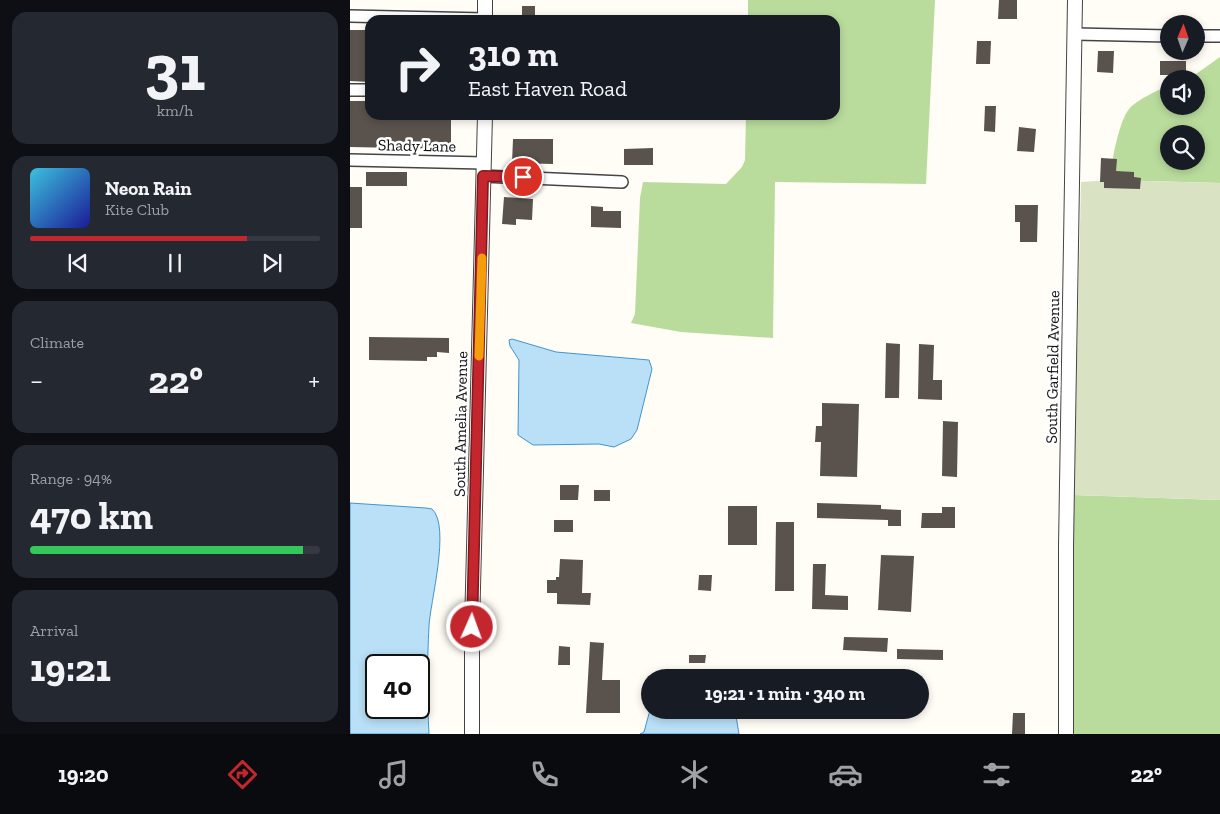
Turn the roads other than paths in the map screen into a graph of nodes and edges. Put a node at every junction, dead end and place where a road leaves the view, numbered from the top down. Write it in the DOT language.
graph roads {
  1 [pos="485,0"];
  2 [pos="1075,0"];
  3 [pos="485,15"];
  4 [pos="350,16"];
  5 [pos="365,16"];
  6 [pos="1075,34"];
  7 [pos="1160,36"];
  8 [pos="1205,36"];
  9 [pos="1220,36"];
  10 [pos="350,90"];
  11 [pos="365,90"];
  12 [pos="485,120"];
  13 [pos="350,160"];
  14 [pos="484,169"];
  15 [pos="622,182"];
  16 [pos="472,734"];
  17 [pos="1066,734"];
  1 -- 3 [label="street"];
  2 -- 6 [label="street, South Garfield Avenue"];
  4 -- 5 [label="street"];
  6 -- 7 [label="street"];
  6 -- 17 [label="street, South Garfield Avenue"];
  8 -- 9 [label="street"];
  10 -- 11 [label="street"];
  12 -- 14 [label="street, South Amelia Avenue"];
  13 -- 14 [label="street, Shady Lane"];
  14 -- 15 [label="street, Shady Lane"];
  14 -- 16 [label="street, South Amelia Avenue"];
}
